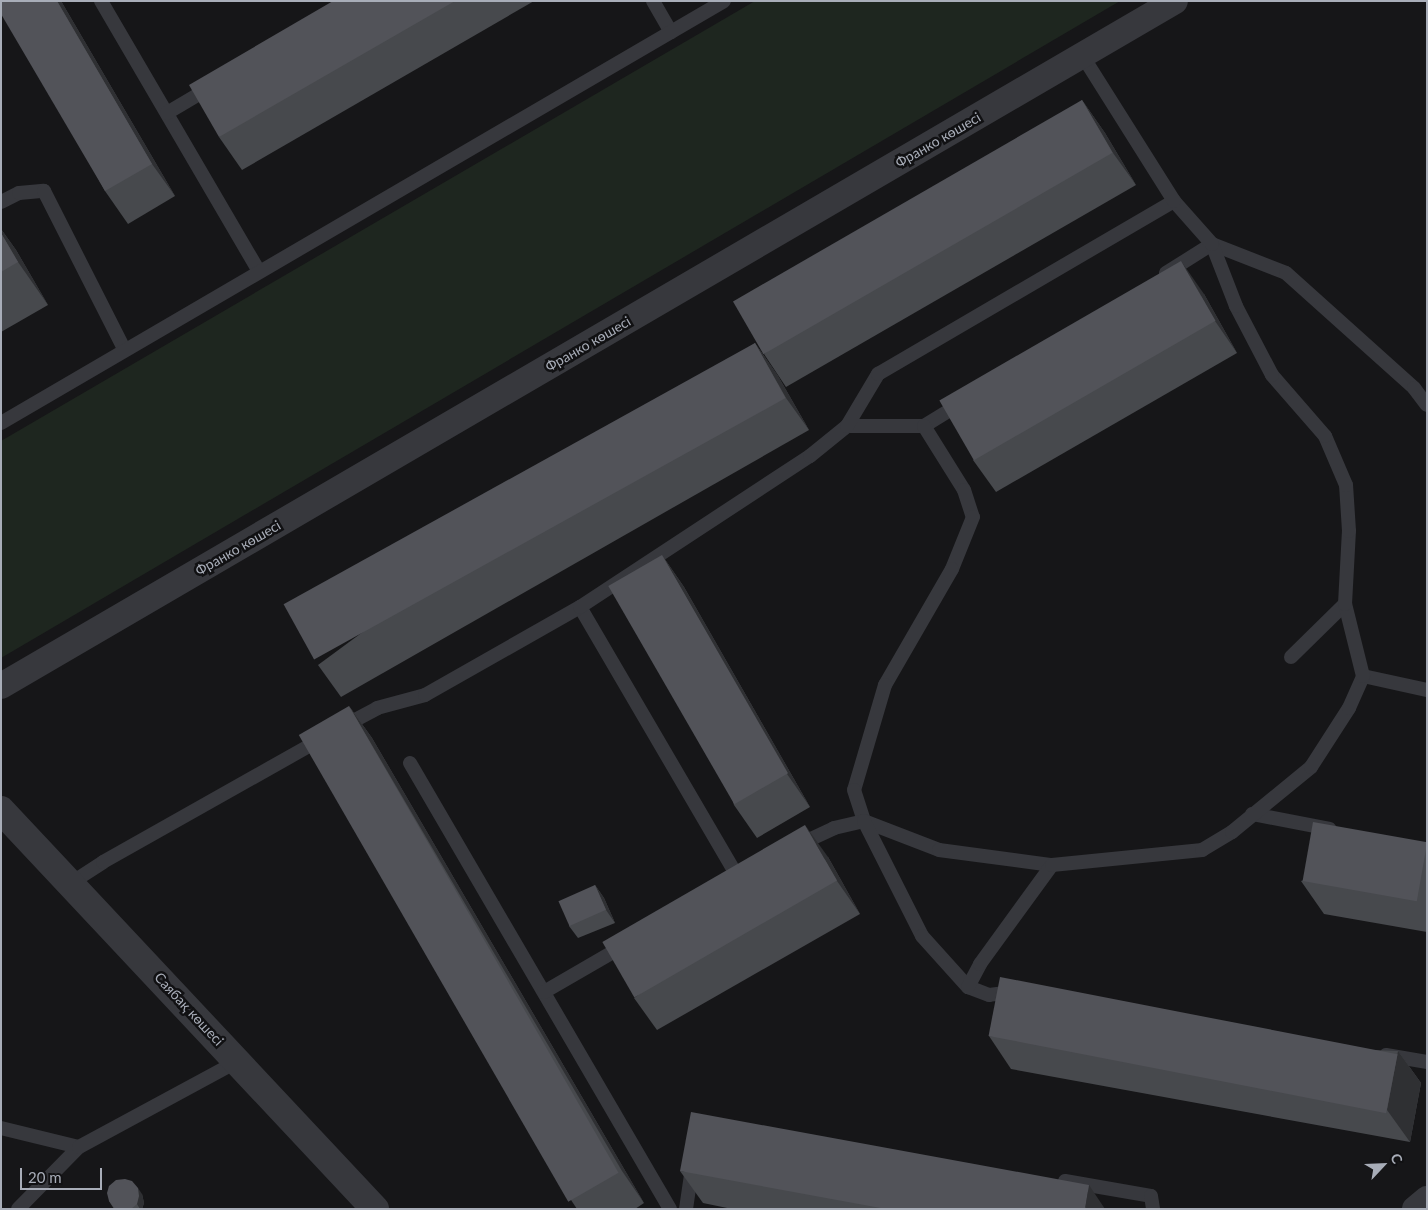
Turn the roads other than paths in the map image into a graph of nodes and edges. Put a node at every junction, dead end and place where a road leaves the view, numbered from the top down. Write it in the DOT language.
graph roads {
  1 [pos="101,1"];
  2 [pos="653,1"];
  3 [pos="724,1"];
  4 [pos="1175,1"];
  5 [pos="671,32"];
  6 [pos="1082,55"];
  7 [pos="226,78"];
  8 [pos="167,113"];
  9 [pos="1174,201"];
  10 [pos="1,202"];
  11 [pos="1212,244"];
  12 [pos="259,271"];
  13 [pos="1155,280"];
  14 [pos="124,349"];
  15 [pos="974,395"];
  16 [pos="1427,405"];
  17 [pos="1,423"];
  18 [pos="847,426"];
  19 [pos="924,426"];
  20 [pos="1345,604"];
  21 [pos="580,607"];
  22 [pos="1291,657"];
  23 [pos="1363,676"];
  24 [pos="1,686"];
  25 [pos="1427,690"];
  26 [pos="410,763"];
  27 [pos="1,810"];
  28 [pos="1252,814"];
  29 [pos="864,821"];
  30 [pos="1340,831"];
  31 [pos="786,852"];
  32 [pos="1052,865"];
  33 [pos="755,870"];
  34 [pos="71,883"];
  35 [pos="637,938"];
  36 [pos="968,987"];
  37 [pos="1024,990"];
  38 [pos="544,992"];
  39 [pos="1369,1051"];
  40 [pos="238,1061"];
  41 [pos="1427,1062"];
  42 [pos="1,1128"];
  43 [pos="79,1147"];
  44 [pos="695,1153"];
  45 [pos="1053,1179"];
  46 [pos="1427,1199"];
  47 [pos="18,1209"];
  48 [pos="375,1209"];
  49 [pos="670,1209"];
  50 [pos="686,1209"];
  51 [pos="1153,1209"];
  52 [pos="1415,1209"];
  1 -- 8 [label="lane"];
  2 -- 5 [label="lane"];
  3 -- 5 [label="lane"];
  4 -- 6 [label="street, Франко көшесі"];
  5 -- 12 [label="lane"];
  6 -- 9 [label="lane"];
  6 -- 24 [label="street, Франко көшесі"];
  7 -- 8 [label="lane"];
  8 -- 12 [label="lane"];
  9 -- 11 [label="lane"];
  9 -- 18 [label="lane"];
  10 -- 14 [label="lane"];
  11 -- 13 [label="lane"];
  11 -- 16 [label="lane"];
  11 -- 20 [label="lane"];
  12 -- 14 [label="lane"];
  14 -- 17 [label="lane"];
  15 -- 19 [label="lane"];
  18 -- 19 [label="lane"];
  18 -- 21 [label="lane"];
  19 -- 29 [label="lane"];
  20 -- 22 [label="lane"];
  20 -- 23 [label="lane"];
  21 -- 33 [label="lane"];
  21 -- 34 [label="lane"];
  23 -- 25 [label="lane"];
  23 -- 28 [label="lane"];
  26 -- 38 [label="lane"];
  27 -- 34 [label="street, Саябақ көшесі"];
  28 -- 30 [label="lane"];
  28 -- 32 [label="lane"];
  29 -- 31 [label="lane"];
  29 -- 32 [label="lane"];
  29 -- 36 [label="lane"];
  32 -- 36 [label="lane"];
  34 -- 40 [label="street, Саябақ көшесі"];
  35 -- 38 [label="lane"];
  36 -- 37 [label="lane"];
  38 -- 49 [label="lane"];
  39 -- 41 [label="lane"];
  40 -- 43 [label="lane"];
  40 -- 48 [label="street, Саябақ көшесі"];
  42 -- 43 [label="lane"];
  43 -- 47 [label="lane"];
  44 -- 50 [label="lane"];
  45 -- 51 [label="lane"];
  46 -- 52 [label="street"];
}
